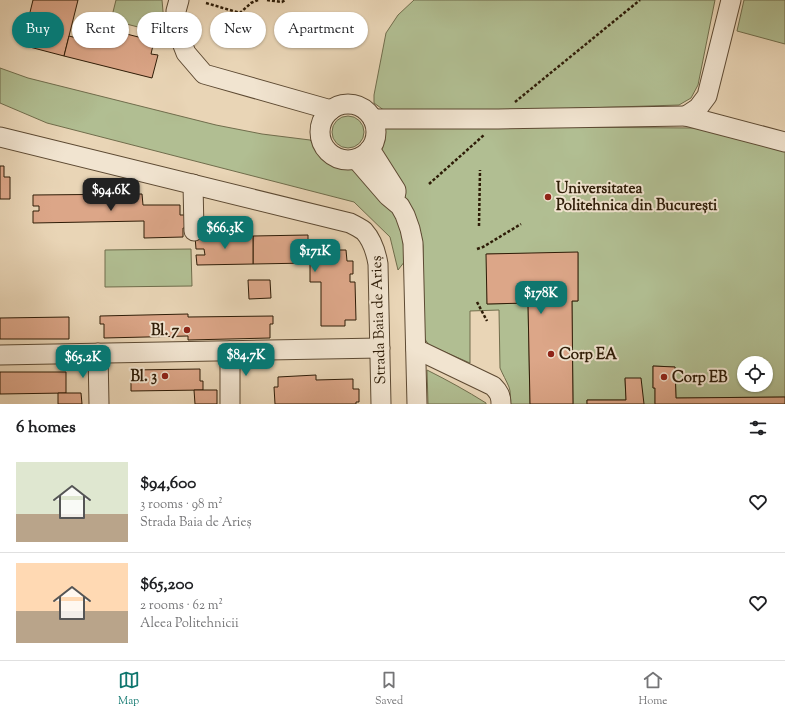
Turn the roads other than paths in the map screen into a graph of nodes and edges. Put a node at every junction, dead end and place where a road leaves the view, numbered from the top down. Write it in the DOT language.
graph roads {
  1 [pos="179,0"];
  2 [pos="731,0"];
  3 [pos="331,110"];
  4 [pos="686,116"];
  5 [pos="373,119"];
  6 [pos="0,137"];
  7 [pos="785,142"];
  8 [pos="363,154"];
  9 [pos="194,184"];
  10 [pos="194,232"];
  11 [pos="380,348"];
  12 [pos="416,349"];
  13 [pos="230,351"];
  14 [pos="98,353"];
  15 [pos="0,355"];
  16 [pos="99,404"];
  17 [pos="230,404"];
  18 [pos="381,404"];
  19 [pos="417,404"];
  20 [pos="502,404"];
  1 -- 3 [label="street"];
  2 -- 4 [label="street"];
  3 -- 5 [label="street"];
  3 -- 8 [label="street"];
  4 -- 5 [label="street"];
  4 -- 7 [label="street"];
  5 -- 8 [label="street"];
  6 -- 9 [label="street, Strada Baia de Arieș"];
  8 -- 12 [label="street"];
  9 -- 10 [label="street"];
  9 -- 11 [label="street, Strada Baia de Arieș"];
  11 -- 13 [label="street"];
  11 -- 18 [label="street, Strada Baia de Arieș"];
  12 -- 19 [label="street"];
  12 -- 20 [label="street"];
  13 -- 14 [label="street"];
  13 -- 17 [label="street"];
  14 -- 15 [label="street"];
  14 -- 16 [label="street"];
}
